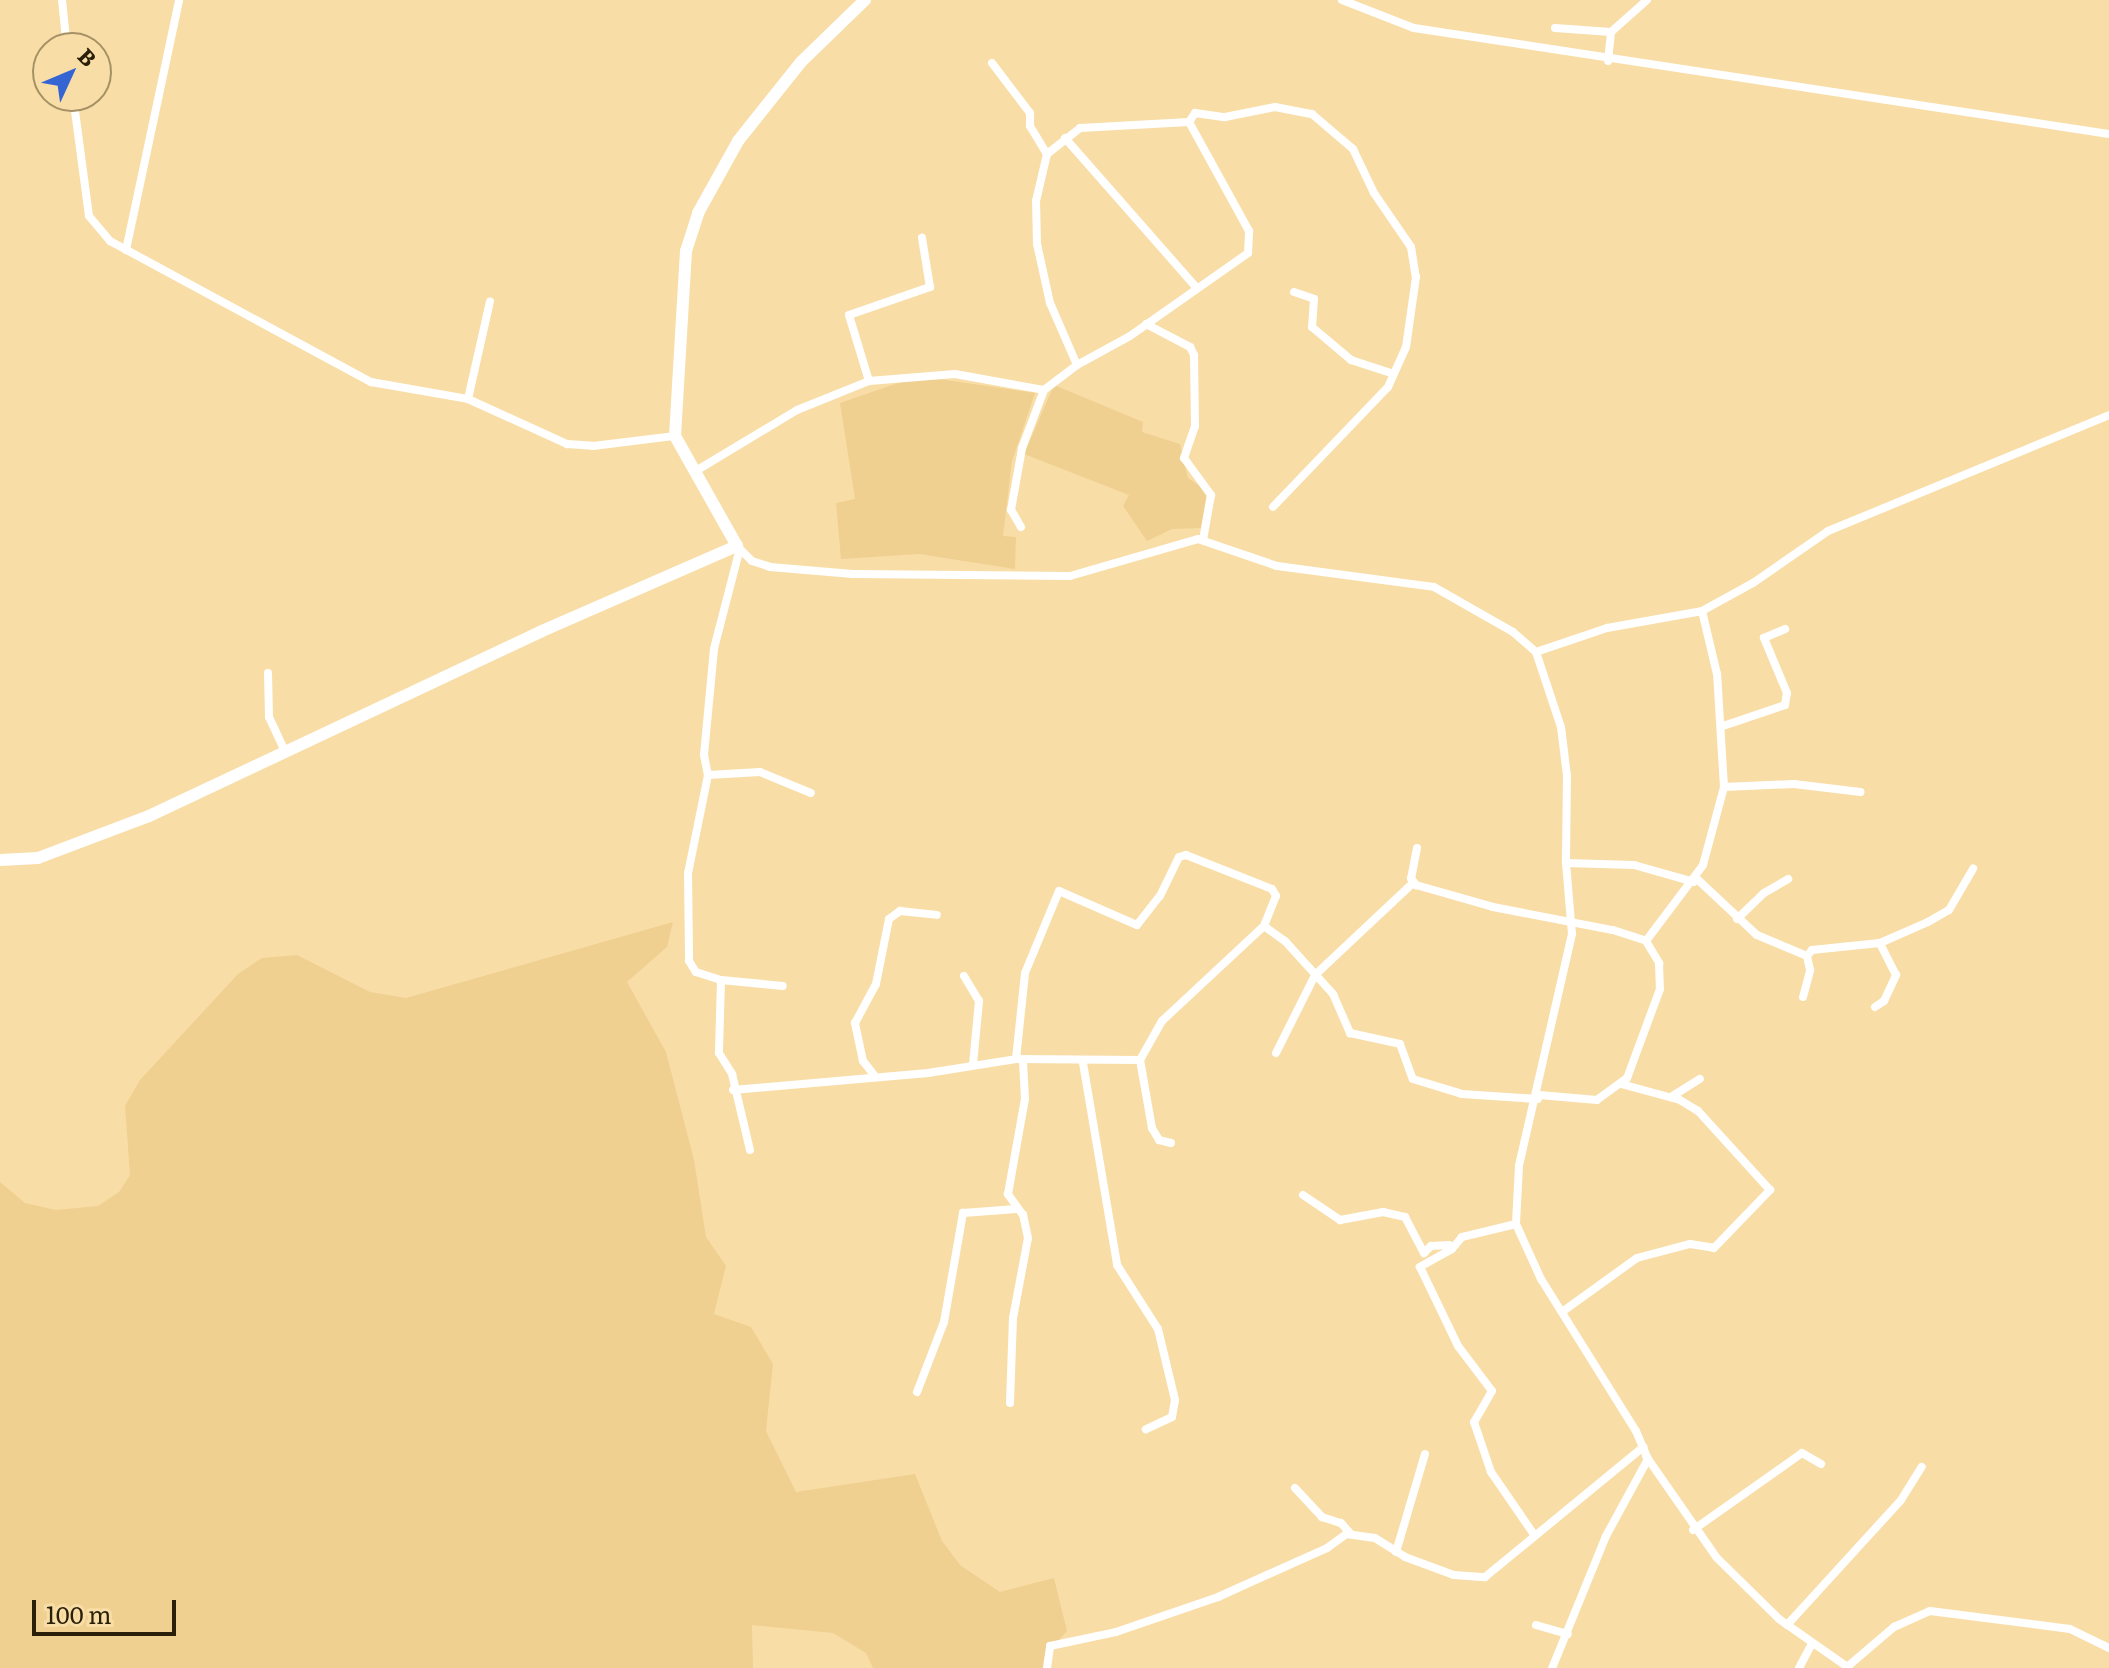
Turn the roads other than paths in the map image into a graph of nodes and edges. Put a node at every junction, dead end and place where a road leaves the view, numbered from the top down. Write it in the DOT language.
graph roads {
  1 [pos="62,0"];
  2 [pos="179,0"];
  3 [pos="865,0"];
  4 [pos="1342,0"];
  5 [pos="1647,0"];
  6 [pos="1555,28"];
  7 [pos="65,32"];
  8 [pos="1611,32"];
  9 [pos="1608,61"];
  10 [pos="992,63"];
  11 [pos="75,112"];
  12 [pos="1189,122"];
  13 [pos="2109,134"];
  14 [pos="1065,138"];
  15 [pos="1047,154"];
  16 [pos="922,238"];
  17 [pos="126,250"];
  18 [pos="1197,288"];
  19 [pos="1294,292"];
  20 [pos="490,301"];
  21 [pos="1146,324"];
  22 [pos="1077,365"];
  23 [pos="1391,373"];
  24 [pos="869,381"];
  25 [pos="1044,390"];
  26 [pos="468,399"];
  27 [pos="2109,415"];
  28 [pos="675,436"];
  29 [pos="694,472"];
  30 [pos="1273,507"];
  31 [pos="1021,527"];
  32 [pos="1203,540"];
  33 [pos="738,549"];
  34 [pos="1702,611"];
  35 [pos="1785,629"];
  36 [pos="1536,652"];
  37 [pos="268,673"];
  38 [pos="1723,726"];
  39 [pos="285,752"];
  40 [pos="708,775"];
  41 [pos="1724,787"];
  42 [pos="1861,792"];
  43 [pos="811,793"];
  44 [pos="1417,848"];
  45 [pos="0,860"];
  46 [pos="1566,863"];
  47 [pos="1973,869"];
  48 [pos="1788,879"];
  49 [pos="1695,880"];
  50 [pos="1413,883"];
  51 [pos="937,915"];
  52 [pos="1737,919"];
  53 [pos="1572,920"];
  54 [pos="1264,926"];
  55 [pos="1646,941"];
  56 [pos="1880,943"];
  57 [pos="1807,956"];
  58 [pos="1315,975"];
  59 [pos="964,976"];
  60 [pos="721,980"];
  61 [pos="783,986"];
  62 [pos="1803,997"];
  63 [pos="1875,1007"];
  64 [pos="1276,1053"];
  65 [pos="1020,1060"];
  66 [pos="1140,1060"];
  67 [pos="1083,1063"];
  68 [pos="973,1064"];
  69 [pos="874,1075"];
  70 [pos="1700,1079"];
  71 [pos="1621,1084"];
  72 [pos="733,1090"];
  73 [pos="1538,1097"];
  74 [pos="1671,1097"];
  75 [pos="1171,1143"];
  76 [pos="750,1150"];
  77 [pos="1303,1195"];
  78 [pos="1018,1209"];
  79 [pos="1516,1224"];
  80 [pos="1455,1243"];
  81 [pos="1562,1312"];
  82 [pos="917,1392"];
  83 [pos="1010,1403"];
  84 [pos="1146,1429"];
  85 [pos="1645,1451"];
  86 [pos="1425,1454"];
  87 [pos="1821,1464"];
  88 [pos="1922,1467"];
  89 [pos="1295,1488"];
  90 [pos="1693,1530"];
  91 [pos="1350,1533"];
  92 [pos="1533,1533"];
  93 [pos="1396,1552"];
  94 [pos="1536,1625"];
  95 [pos="1787,1625"];
  96 [pos="1568,1634"];
  97 [pos="1812,1644"];
  98 [pos="2109,1648"];
  99 [pos="1848,1667"];
  100 [pos="1047,1668"];
  101 [pos="1552,1668"];
  102 [pos="1799,1668"];
  1 -- 7 [label="street"];
  2 -- 17 [label="street"];
  3 -- 28 [label="street"];
  4 -- 9 [label="street"];
  5 -- 8 [label="street"];
  6 -- 8 [label="street"];
  8 -- 9 [label="street"];
  9 -- 13 [label="street"];
  10 -- 15 [label="street"];
  11 -- 17 [label="street"];
  12 -- 14 [label="street"];
  12 -- 18 [label="street"];
  12 -- 23 [label="street"];
  14 -- 15 [label="street"];
  14 -- 18 [label="street"];
  15 -- 22 [label="street"];
  16 -- 24 [label="street"];
  17 -- 26 [label="street"];
  18 -- 21 [label="street"];
  19 -- 23 [label="street"];
  20 -- 26 [label="street"];
  21 -- 22 [label="street"];
  21 -- 32 [label="street"];
  22 -- 25 [label="street"];
  23 -- 30 [label="street"];
  24 -- 25 [label="street"];
  24 -- 29 [label="street"];
  25 -- 31 [label="street"];
  26 -- 28 [label="street"];
  27 -- 34 [label="street"];
  28 -- 29 [label="street"];
  29 -- 33 [label="street"];
  32 -- 33 [label="street"];
  32 -- 36 [label="street"];
  33 -- 39 [label="street"];
  33 -- 40 [label="street"];
  34 -- 36 [label="street"];
  34 -- 38 [label="street"];
  35 -- 38 [label="street"];
  36 -- 46 [label="street"];
  37 -- 39 [label="street"];
  38 -- 41 [label="street"];
  39 -- 45 [label="street"];
  40 -- 43 [label="street"];
  40 -- 60 [label="street"];
  41 -- 42 [label="street"];
  41 -- 49 [label="street"];
  44 -- 50 [label="street"];
  46 -- 49 [label="street"];
  46 -- 53 [label="street"];
  47 -- 56 [label="street"];
  48 -- 52 [label="street"];
  49 -- 52 [label="street"];
  49 -- 55 [label="street"];
  50 -- 53 [label="street"];
  50 -- 58 [label="street"];
  51 -- 69 [label="street"];
  52 -- 57 [label="street"];
  53 -- 55 [label="street"];
  53 -- 73 [label="street"];
  54 -- 58 [label="street"];
  54 -- 65 [label="street"];
  54 -- 66 [label="street"];
  55 -- 71 [label="street"];
  56 -- 57 [label="street"];
  56 -- 63 [label="street"];
  57 -- 62 [label="street"];
  58 -- 64 [label="street"];
  58 -- 73 [label="street"];
  59 -- 68 [label="street"];
  60 -- 61 [label="street"];
  60 -- 72 [label="street"];
  65 -- 67 [label="street"];
  65 -- 68 [label="street"];
  65 -- 78 [label="street"];
  66 -- 67 [label="street"];
  66 -- 75 [label="street"];
  67 -- 84 [label="street"];
  68 -- 69 [label="street"];
  69 -- 72 [label="street"];
  70 -- 74 [label="street"];
  71 -- 73 [label="street"];
  71 -- 74 [label="street"];
  72 -- 76 [label="street"];
  73 -- 79 [label="street"];
  74 -- 81 [label="street"];
  77 -- 80 [label="street"];
  78 -- 82 [label="street"];
  78 -- 83 [label="street"];
  79 -- 80 [label="street"];
  79 -- 81 [label="street"];
  80 -- 92 [label="street"];
  81 -- 85 [label="street"];
  85 -- 90 [label="street"];
  85 -- 92 [label="street"];
  85 -- 96 [label="street"];
  86 -- 93 [label="street"];
  87 -- 90 [label="street"];
  88 -- 95 [label="street"];
  89 -- 91 [label="street"];
  90 -- 95 [label="street"];
  91 -- 93 [label="street"];
  91 -- 100 [label="street"];
  92 -- 93 [label="street"];
  94 -- 96 [label="street"];
  95 -- 97 [label="street"];
  96 -- 101 [label="street"];
  97 -- 99 [label="street"];
  97 -- 102 [label="street"];
  98 -- 99 [label="street"];
}
